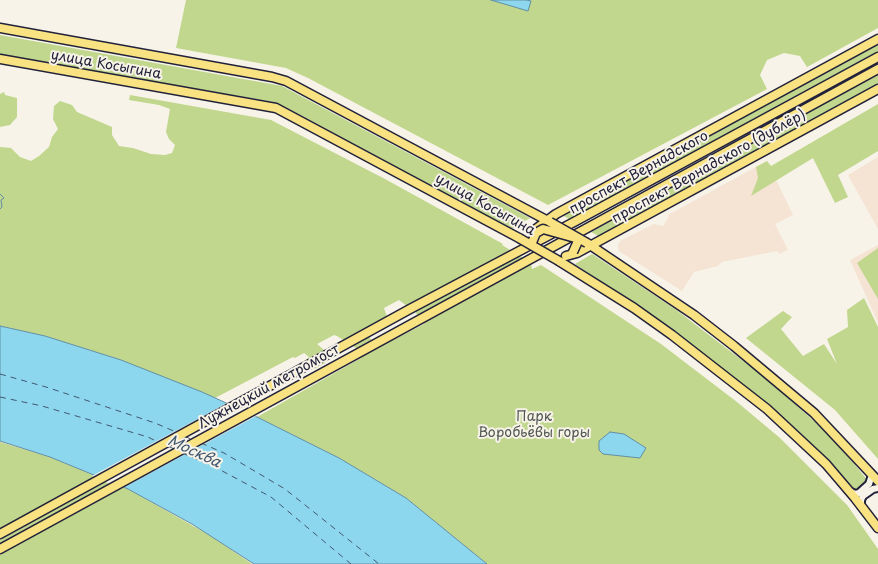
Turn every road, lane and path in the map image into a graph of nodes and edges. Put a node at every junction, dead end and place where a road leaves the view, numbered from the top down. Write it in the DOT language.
graph roads {
  1 [pos="0,28"];
  2 [pos="878,38"];
  3 [pos="878,57"];
  4 [pos="0,58"];
  5 [pos="878,69"];
  6 [pos="878,89"];
  7 [pos="548,221"];
  8 [pos="579,238"];
  9 [pos="531,244"];
  10 [pos="589,244"];
  11 [pos="549,255"];
  12 [pos="566,256"];
  13 [pos="410,309"];
  14 [pos="420,318"];
  15 [pos="875,478"];
  16 [pos="878,488"];
  17 [pos="849,491"];
  18 [pos="861,506"];
  19 [pos="878,528"];
  20 [pos="0,534"];
  21 [pos="0,549"];
  1 -- 7 [label="main road, улица Косыгина"];
  2 -- 7 [label="main road"];
  3 -- 13 [label="main road, проспект Вернадского"];
  4 -- 9 [label="main road, улица Косыгина, bridge"];
  5 -- 14 [label="main road, проспект Вернадского"];
  6 -- 10 [label="main road, проспект Вернадского (дублёр)"];
  7 -- 8 [label="main road, улица Косыгина, bridge"];
  7 -- 9 [label="main road, bridge"];
  8 -- 9 [label="main road, bridge"];
  8 -- 10 [label="main road, улица Косыгина, bridge"];
  8 -- 12 [label="main road, bridge"];
  9 -- 11 [label="main road, улица Косыгина, bridge"];
  10 -- 12 [label="main road, проспект Вернадского (дублёр)"];
  10 -- 15 [label="main road, улица Косыгина"];
  11 -- 12 [label="main road, проспект Вернадского (дублёр)"];
  12 -- 17 [label="main road"];
  13 -- 20 [label="main road, Лужнецкий метромост"];
  14 -- 21 [label="main road, Лужнецкий метромост"];
  15 -- 17 [label="street"];
  16 -- 18 [label="street"];
  17 -- 18 [label="main road"];
  18 -- 19 [label="main road"];
}
